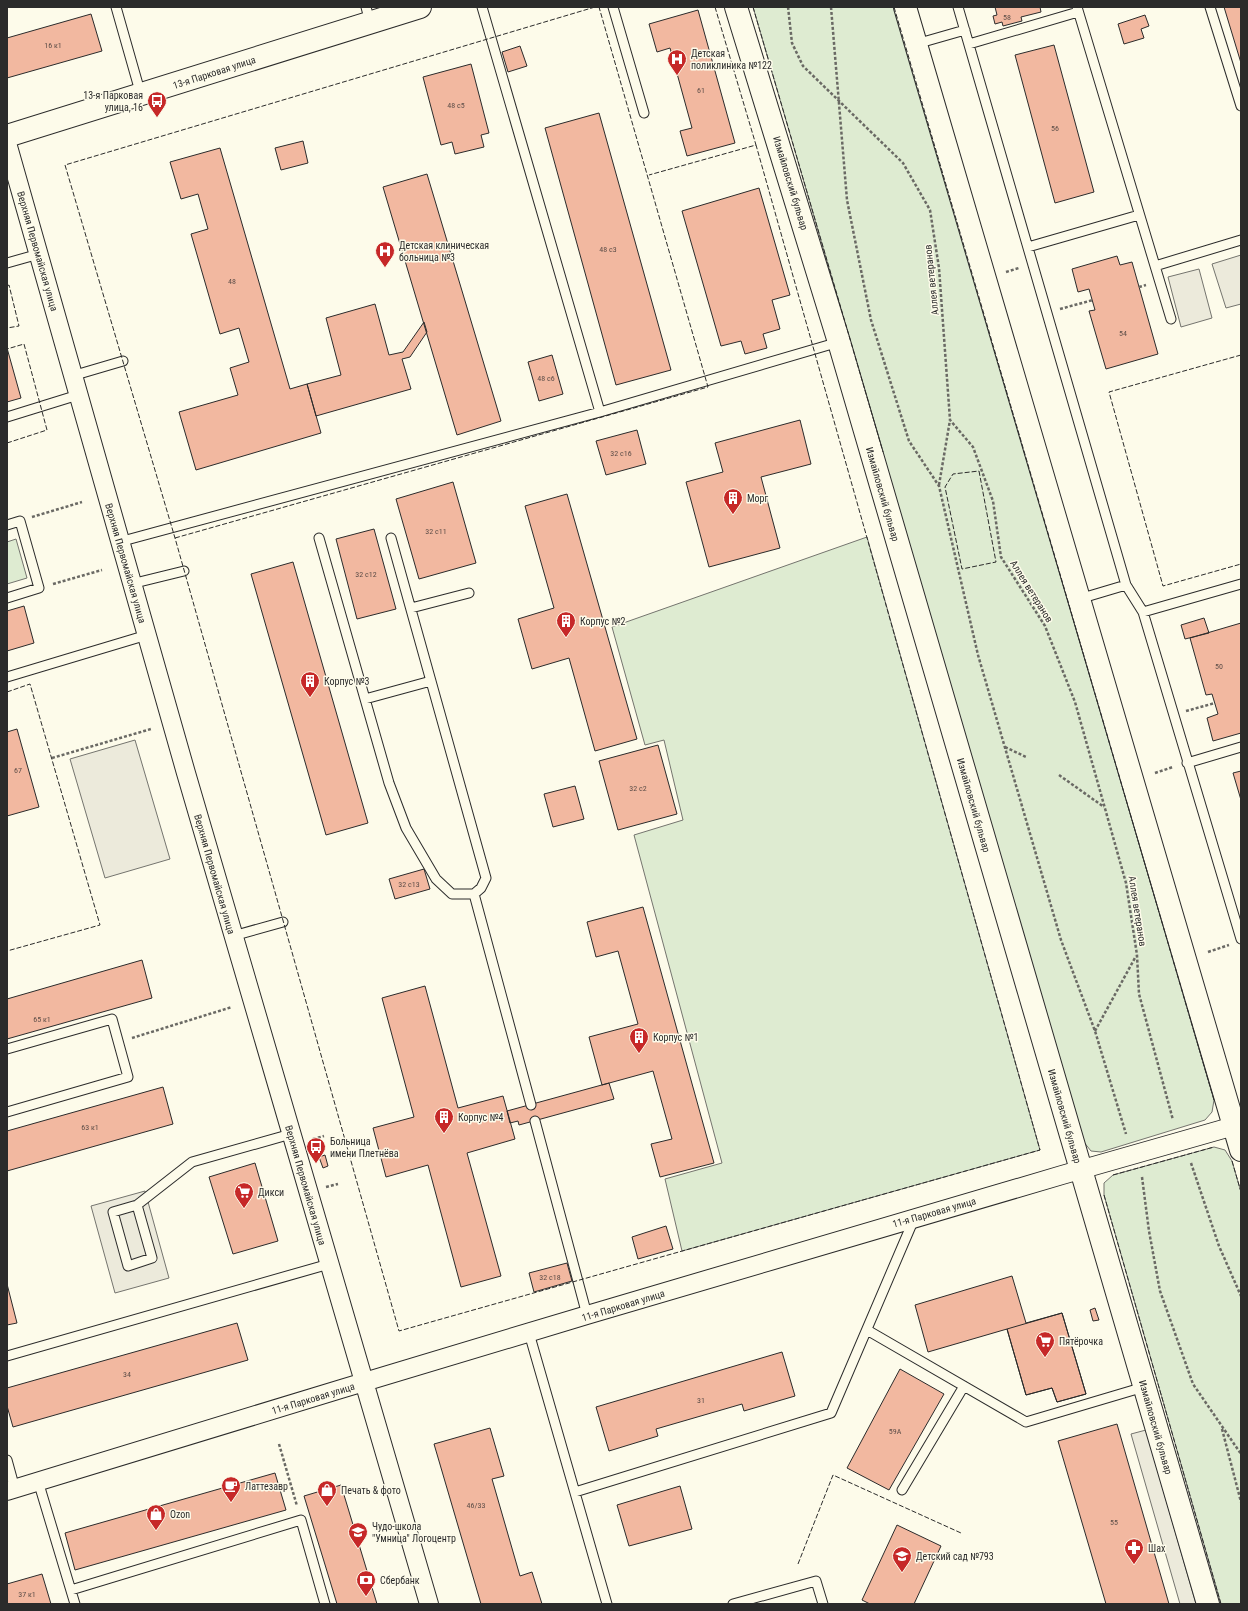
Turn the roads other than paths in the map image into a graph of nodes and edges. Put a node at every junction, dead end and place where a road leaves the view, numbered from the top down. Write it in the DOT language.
graph roads {
  1 [pos="116,7"];
  2 [pos="420,7"];
  3 [pos="482,7"];
  4 [pos="613,7"];
  5 [pos="736,7"];
  6 [pos="905,7"];
  7 [pos="958,7"];
  8 [pos="1210,7"];
  9 [pos="1078,10"];
  10 [pos="368,15"];
  11 [pos="964,30"];
  12 [pos="916,44"];
  13 [pos="968,44"];
  14 [pos="141,95"];
  15 [pos="1241,106"];
  16 [pos="644,113"];
  17 [pos="7,136"];
  18 [pos="7,143"];
  19 [pos="1139,215"];
  20 [pos="1241,240"];
  21 [pos="1028,247"];
  22 [pos="39,254"];
  23 [pos="7,263"];
  24 [pos="1155,266"];
  25 [pos="1171,319"];
  26 [pos="839,342"];
  27 [pos="123,361"];
  28 [pos="72,376"];
  29 [pos="78,395"];
  30 [pos="600,412"];
  31 [pos="7,417"];
  32 [pos="7,525"];
  33 [pos="319,538"];
  34 [pos="391,538"];
  35 [pos="120,542"];
  36 [pos="184,571"];
  37 [pos="131,584"];
  38 [pos="1241,584"];
  39 [pos="1126,585"];
  40 [pos="468,593"];
  41 [pos="7,598"];
  42 [pos="1079,599"];
  43 [pos="411,608"];
  44 [pos="1143,612"];
  45 [pos="147,635"];
  46 [pos="7,677"];
  47 [pos="431,681"];
  48 [pos="365,699"];
  49 [pos="1241,747"];
  50 [pos="1187,763"];
  51 [pos="474,894"];
  52 [pos="283,922"];
  53 [pos="233,936"];
  54 [pos="1238,942"];
  55 [pos="7,1049"];
  56 [pos="531,1105"];
  57 [pos="7,1112"];
  58 [pos="535,1121"];
  59 [pos="1238,1125"];
  60 [pos="291,1134"];
  61 [pos="1241,1150"];
  62 [pos="1080,1170"];
  63 [pos="137,1204"];
  64 [pos="915,1218"];
  65 [pos="329,1264"];
  66 [pos="587,1315"];
  67 [pos="867,1330"];
  68 [pos="529,1333"];
  69 [pos="7,1356"];
  70 [pos="365,1382"];
  71 [pos="964,1386"];
  72 [pos="1144,1387"];
  73 [pos="7,1460"];
  74 [pos="38,1481"];
  75 [pos="11,1490"];
  76 [pos="902,1490"];
  77 [pos="575,1492"];
  78 [pos="71,1590"];
  79 [pos="75,1604"];
  80 [pos="325,1604"];
  81 [pos="429,1604"];
  82 [pos="607,1604"];
  83 [pos="733,1604"];
  84 [pos="823,1604"];
  85 [pos="1208,1604"];
  1 -- 14 [label="lane"];
  2 -- 10 [label="street, 13-я Парковая улица"];
  3 -- 30 [label="lane"];
  4 -- 16 [label="lane"];
  5 -- 26 [label="street, Измайловский бульвар"];
  6 -- 12 [label="street"];
  7 -- 11 [label="lane"];
  8 -- 15 [label="lane"];
  9 -- 13 [label="lane"];
  9 -- 19 [label="lane"];
  10 -- 14 [label="street, 13-я Парковая улица"];
  11 -- 12 [label="lane"];
  11 -- 13 [label="lane"];
  12 -- 42 [label="street"];
  13 -- 21 [label="lane"];
  14 -- 17 [label="street, 13-я Парковая улица"];
  18 -- 22 [label="street, Верхняя Первомайская улица"];
  19 -- 21 [label="lane"];
  19 -- 24 [label="lane"];
  20 -- 24 [label="lane"];
  21 -- 39 [label="lane"];
  22 -- 23 [label="lane"];
  22 -- 28 [label="street, Верхняя Первомайская улица"];
  24 -- 25 [label="lane"];
  26 -- 30 [label="lane"];
  26 -- 62 [label="street, Измайловский бульвар"];
  27 -- 28 [label="lane"];
  28 -- 29 [label="street, Верхняя Первомайская улица"];
  29 -- 31 [label="lane"];
  29 -- 35 [label="street, Верхняя Первомайская улица"];
  30 -- 35 [label="lane"];
  32 -- 41 [label="lane"];
  33 -- 48 [label="lane"];
  34 -- 43 [label="lane"];
  35 -- 37 [label="street, Верхняя Первомайская улица"];
  36 -- 37 [label="lane"];
  37 -- 45 [label="street, Верхняя Первомайская улица"];
  38 -- 44 [label="lane"];
  39 -- 42 [label="lane"];
  39 -- 44 [label="lane"];
  40 -- 43 [label="lane"];
  42 -- 59 [label="street"];
  43 -- 47 [label="lane"];
  44 -- 50 [label="lane"];
  45 -- 46 [label="lane"];
  45 -- 53 [label="street, Верхняя Первомайская улица"];
  47 -- 48 [label="lane"];
  47 -- 51 [label="lane"];
  48 -- 51 [label="lane"];
  49 -- 50 [label="lane"];
  50 -- 54 [label="lane"];
  51 -- 56 [label="lane"];
  52 -- 53 [label="lane"];
  53 -- 60 [label="street, Верхняя Первомайская улица"];
  55 -- 57 [label="lane"];
  58 -- 66 [label="lane"];
  59 -- 61 [label="street"];
  59 -- 62 [label="street, 11-я Парковая улица"];
  60 -- 63 [label="lane"];
  60 -- 65 [label="street, Верхняя Первомайская улица"];
  62 -- 64 [label="street, 11-я Парковая улица"];
  62 -- 72 [label="street, Измайловский бульвар"];
  63 -- 63 [label="lane"];
  64 -- 66 [label="street, 11-я Парковая улица"];
  64 -- 67 [label="lane"];
  65 -- 69 [label="lane"];
  65 -- 70 [label="street, Верхняя Первомайская улица"];
  66 -- 68 [label="street, 11-я Парковая улица"];
  67 -- 71 [label="lane"];
  67 -- 77 [label="lane"];
  68 -- 70 [label="street, 11-я Парковая улица"];
  68 -- 77 [label="lane"];
  70 -- 74 [label="street, 11-я Парковая улица"];
  70 -- 81 [label="street, Верхняя Первомайская улица"];
  71 -- 72 [label="lane"];
  71 -- 76 [label="lane"];
  72 -- 85 [label="street, Измайловский бульвар"];
  73 -- 75 [label="lane"];
  74 -- 75 [label="street, 11-я Парковая улица"];
  74 -- 78 [label="lane"];
  77 -- 82 [label="lane"];
  78 -- 79 [label="lane"];
  78 -- 80 [label="lane"];
  83 -- 84 [label="lane"];
}
